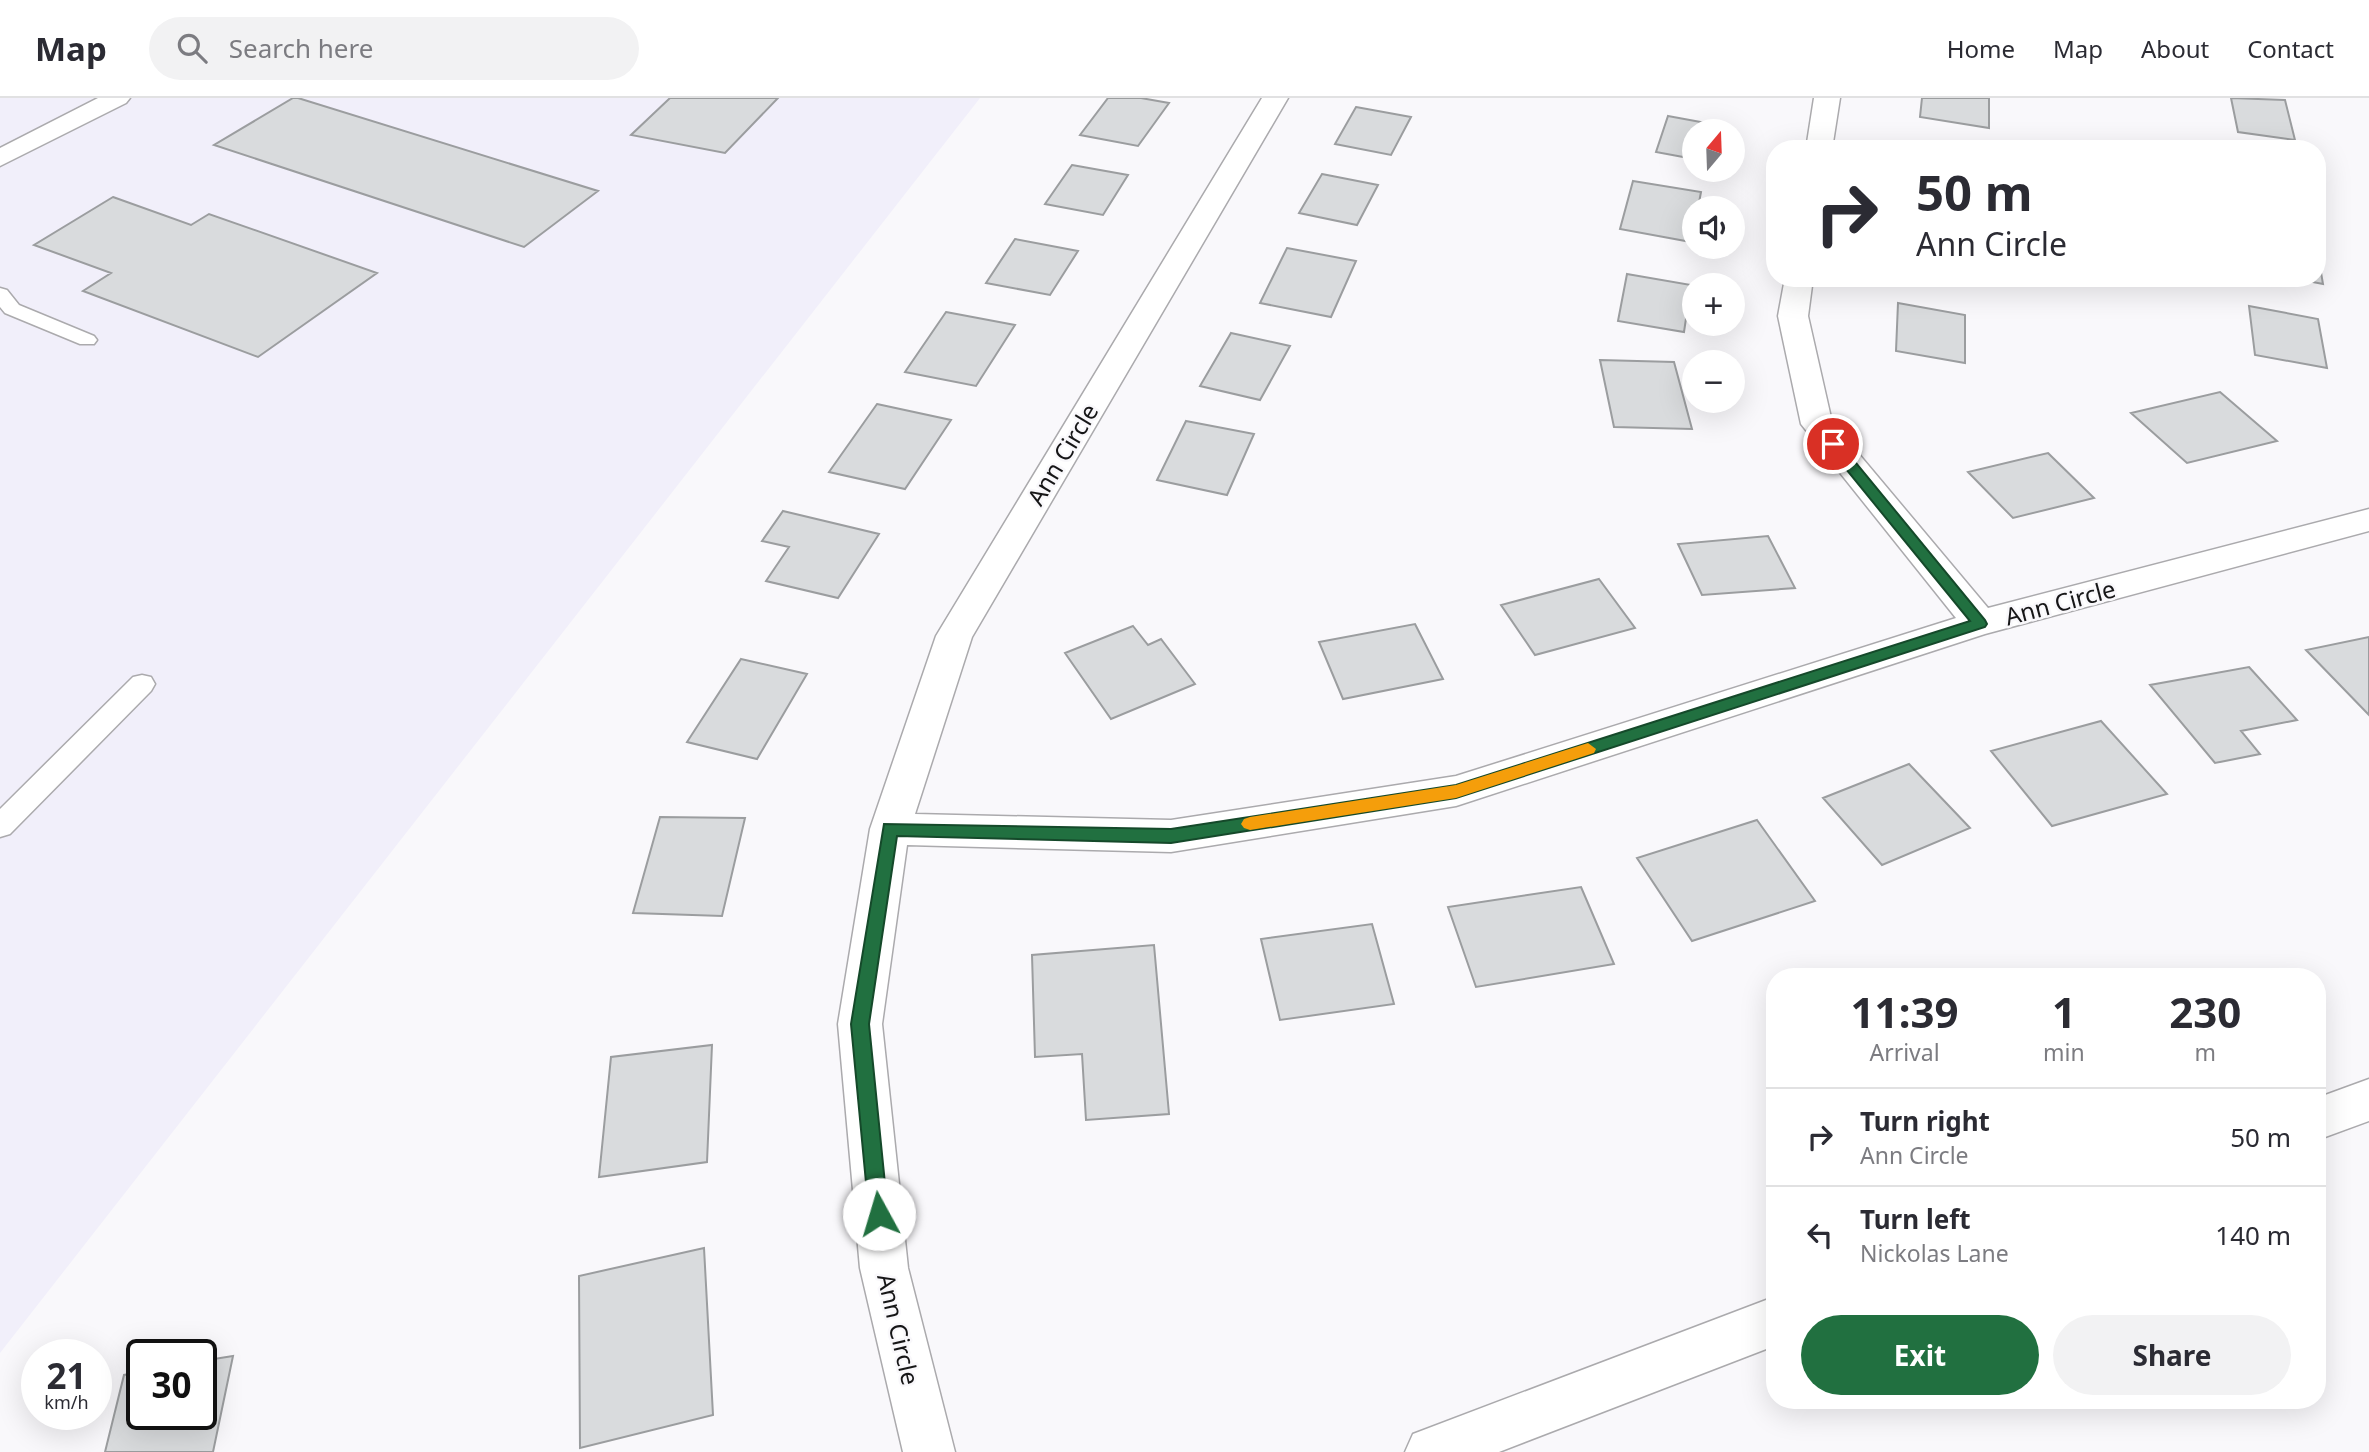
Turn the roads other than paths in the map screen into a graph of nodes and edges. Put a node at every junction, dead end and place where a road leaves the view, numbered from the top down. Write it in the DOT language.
graph roads {
  1 [pos="117,98"];
  2 [pos="1275,98"];
  3 [pos="1827,98"];
  4 [pos="1820,140"];
  5 [pos="0,158"];
  6 [pos="1798,287"];
  7 [pos="0,294"];
  8 [pos="87,340"];
  9 [pos="2369,520"];
  10 [pos="1980,624"];
  11 [pos="142,684"];
  12 [pos="0,826"];
  13 [pos="890,829"];
  14 [pos="2369,1100"];
  15 [pos="2326,1116"];
  16 [pos="1766,1325"];
  17 [pos="929,1452"];
  18 [pos="1431,1452"];
  1 -- 5 [label="street"];
  2 -- 13 [label="street, Ann Circle"];
  3 -- 4 [label="street"];
  6 -- 10 [label="street"];
  7 -- 8 [label="lane"];
  9 -- 10 [label="street, Ann Circle"];
  10 -- 13 [label="street, Ann Circle"];
  11 -- 12 [label="lane"];
  13 -- 17 [label="street, Ann Circle"];
  14 -- 15 [label="street"];
  16 -- 18 [label="street"];
}
